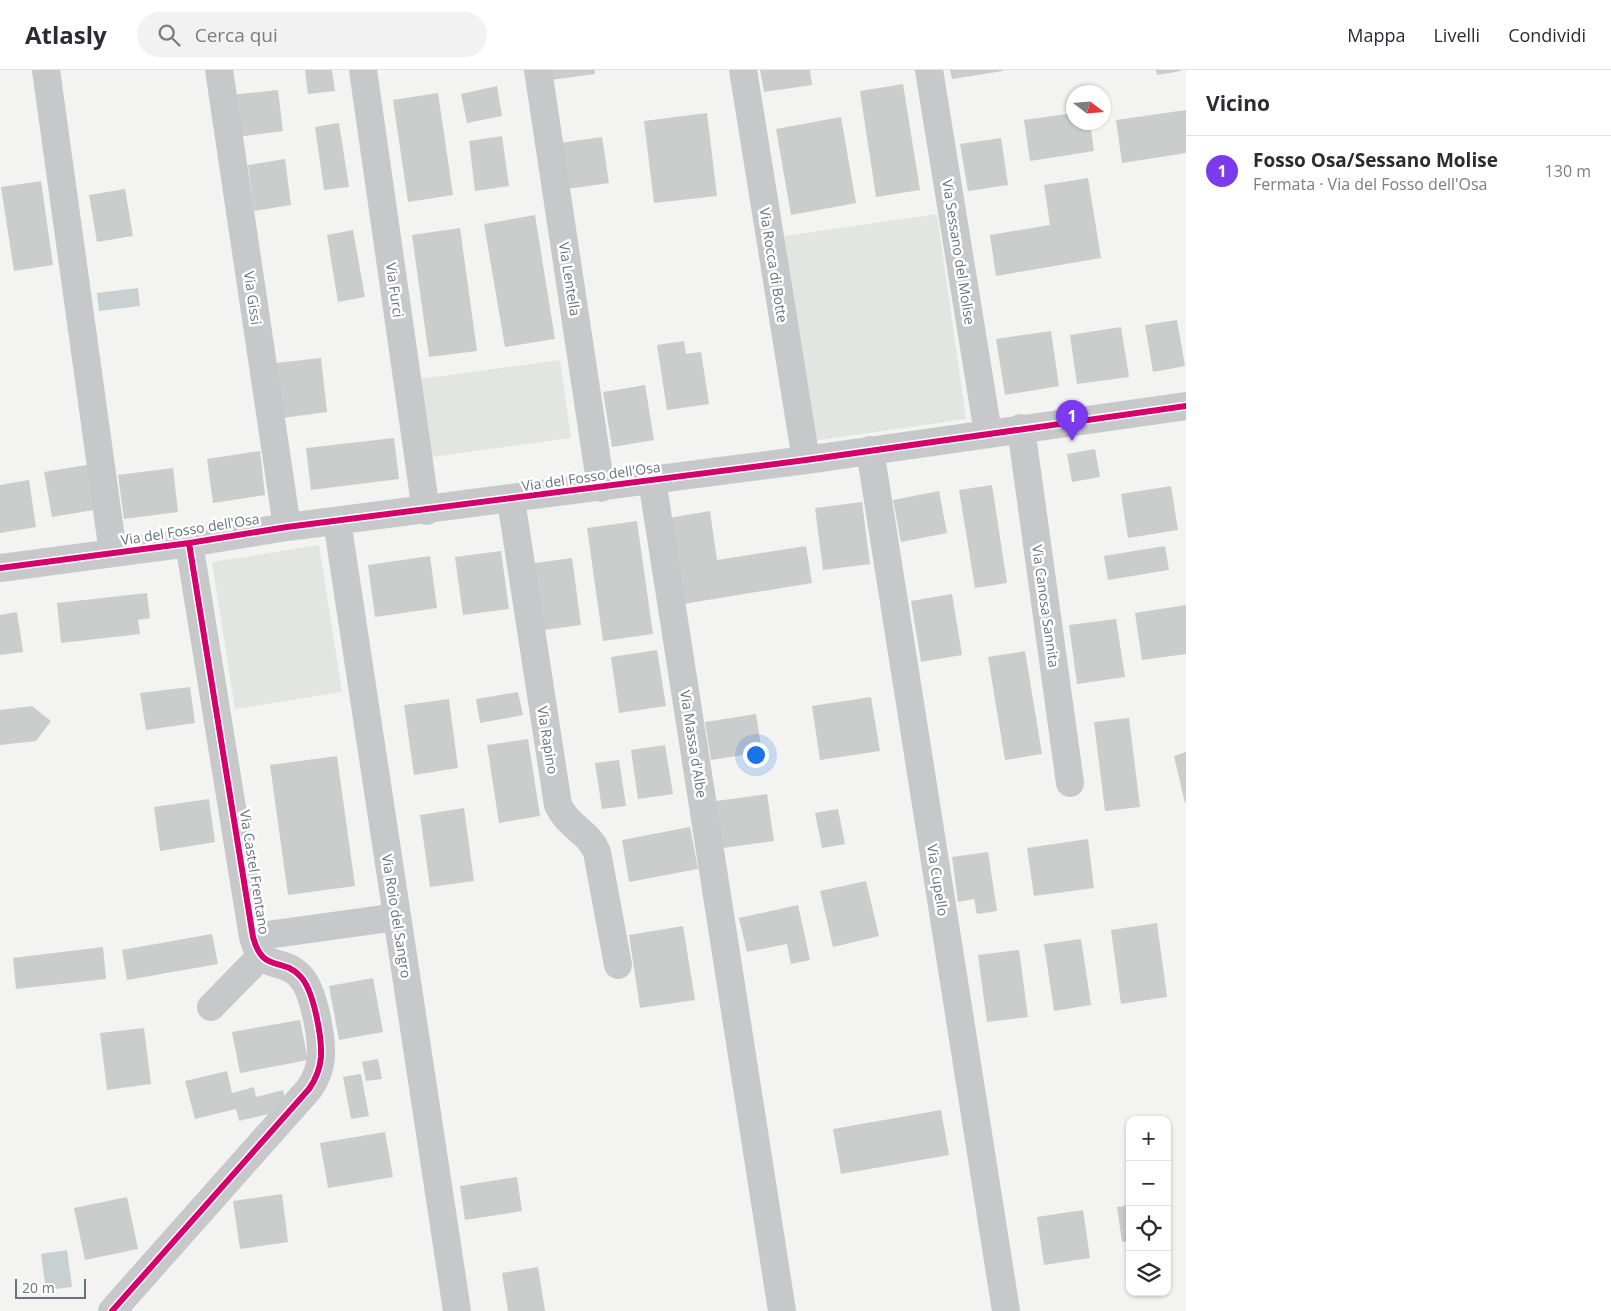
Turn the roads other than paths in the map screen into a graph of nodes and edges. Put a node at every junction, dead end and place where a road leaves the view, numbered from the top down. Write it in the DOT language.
graph roads {
  1 [pos="46,70"];
  2 [pos="219,70"];
  3 [pos="363,70"];
  4 [pos="538,70"];
  5 [pos="743,70"];
  6 [pos="929,70"];
  7 [pos="1186,406"];
  8 [pos="1021,428"];
  9 [pos="988,433"];
  10 [pos="870,450"];
  11 [pos="806,460"];
  12 [pos="652,480"];
  13 [pos="601,488"];
  14 [pos="511,500"];
  15 [pos="426,511"];
  16 [pos="337,521"];
  17 [pos="287,527"];
  18 [pos="189,543"];
  19 [pos="113,553"];
  20 [pos="0,568"];
  21 [pos="1070,783"];
  22 [pos="397,917"];
  23 [pos="257,946"];
  24 [pos="618,965"];
  25 [pos="211,1007"];
  26 [pos="112,1311"];
  27 [pos="457,1311"];
  28 [pos="782,1311"];
  29 [pos="1006,1311"];
  1 -- 19 [label="street"];
  2 -- 17 [label="street, Via Gissi"];
  3 -- 15 [label="street, Via Furci"];
  4 -- 13 [label="street, Via Lentella"];
  5 -- 11 [label="street, Via Rocca di Botte"];
  6 -- 9 [label="street, Via Sessano del Molise"];
  7 -- 8 [label="street, Via del Fosso dell'Osa"];
  8 -- 9 [label="street, Via del Fosso dell'Osa"];
  8 -- 21 [label="street, Via Canosa Sannita"];
  9 -- 10 [label="street, Via del Fosso dell'Osa"];
  10 -- 11 [label="street, Via del Fosso dell'Osa"];
  10 -- 29 [label="street, Via Cupello"];
  11 -- 12 [label="street, Via del Fosso dell'Osa"];
  12 -- 13 [label="street, Via del Fosso dell'Osa"];
  12 -- 28 [label="street, Via Massa d'Albe"];
  13 -- 14 [label="street, Via del Fosso dell'Osa"];
  14 -- 15 [label="street, Via del Fosso dell'Osa"];
  14 -- 24 [label="street, Via Rapino"];
  15 -- 16 [label="street, Via del Fosso dell'Osa"];
  16 -- 17 [label="street, Via del Fosso dell'Osa"];
  16 -- 22 [label="street, Via Roio del Sangro"];
  17 -- 18 [label="street, Via del Fosso dell'Osa"];
  18 -- 19 [label="street, Via del Fosso dell'Osa"];
  18 -- 23 [label="street, Via Castel Frentano"];
  19 -- 20 [label="street, Via del Fosso dell'Osa"];
  22 -- 23 [label="street"];
  22 -- 27 [label="street, Via Roio del Sangro"];
  23 -- 25 [label="street"];
  23 -- 26 [label="street"];
}
